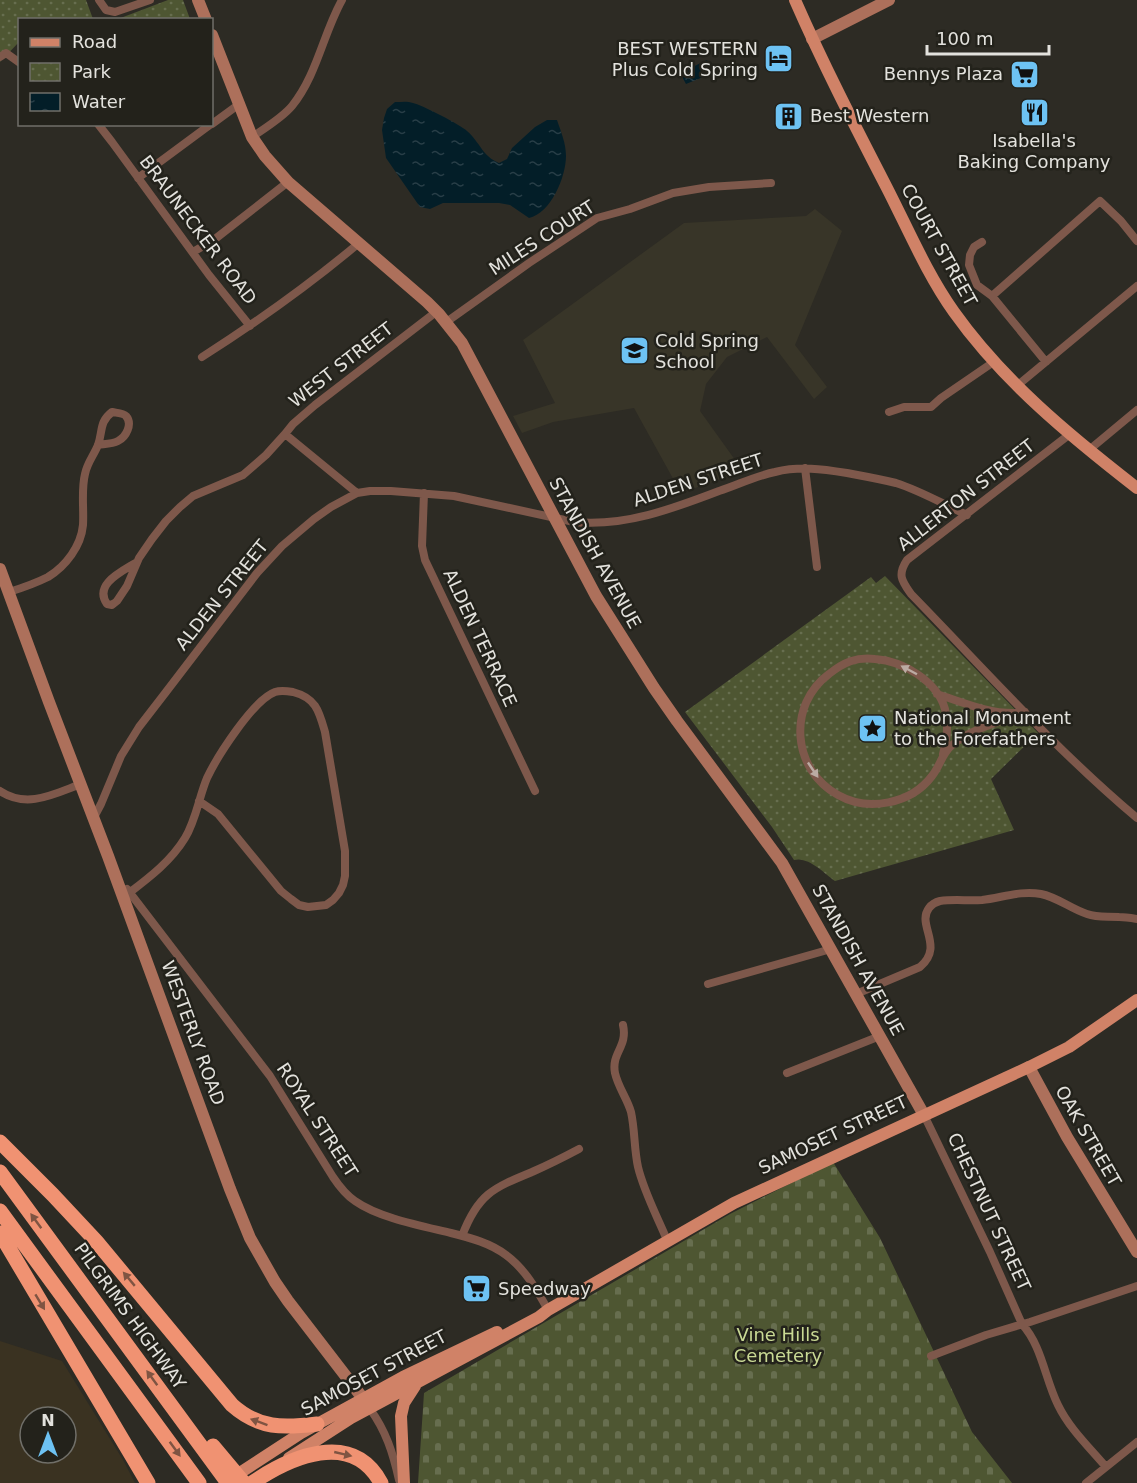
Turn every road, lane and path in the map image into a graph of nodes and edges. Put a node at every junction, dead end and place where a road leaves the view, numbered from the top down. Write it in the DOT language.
graph roads {
  1 [pos="99,0"];
  2 [pos="150,0"];
  3 [pos="198,0"];
  4 [pos="342,0"];
  5 [pos="795,0"];
  6 [pos="889,0"];
  7 [pos="205,18"];
  8 [pos="213,37"];
  9 [pos="812,39"];
  10 [pos="0,57"];
  11 [pos="18,62"];
  12 [pos="238,105"];
  13 [pos="213,123"];
  14 [pos="100,126"];
  15 [pos="208,126"];
  16 [pos="252,137"];
  17 [pos="138,178"];
  18 [pos="288,182"];
  19 [pos="771,183"];
  20 [pos="1137,241"];
  21 [pos="982,242"];
  22 [pos="359,243"];
  23 [pos="193,252"];
  24 [pos="1137,286"];
  25 [pos="992,296"];
  26 [pos="436,312"];
  27 [pos="446,323"];
  28 [pos="250,326"];
  29 [pos="202,357"];
  30 [pos="995,361"];
  31 [pos="1046,362"];
  32 [pos="1018,386"];
  33 [pos="1137,410"];
  34 [pos="889,412"];
  35 [pos="285,434"];
  36 [pos="1070,434"];
  37 [pos="98,445"];
  38 [pos="1089,450"];
  39 [pos="805,468"];
  40 [pos="1137,488"];
  41 [pos="424,493"];
  42 [pos="357,494"];
  43 [pos="967,515"];
  44 [pos="555,519"];
  45 [pos="137,562"];
  46 [pos="817,567"];
  47 [pos="0,569"];
  48 [pos="9,592"];
  49 [pos="937,694"];
  50 [pos="1025,712"];
  51 [pos="943,754"];
  52 [pos="81,784"];
  53 [pos="0,791"];
  54 [pos="535,791"];
  55 [pos="199,801"];
  56 [pos="1136,815"];
  57 [pos="93,819"];
  58 [pos="114,872"];
  59 [pos="129,893"];
  60 [pos="1137,919"];
  61 [pos="831,949"];
  62 [pos="708,984"];
  63 [pos="856,994"];
  64 [pos="1137,1000"];
  65 [pos="623,1025"];
  66 [pos="880,1036"];
  67 [pos="1029,1067"];
  68 [pos="787,1073"];
  69 [pos="924,1115"];
  70 [pos="0,1142"];
  71 [pos="579,1149"];
  72 [pos="0,1172"];
  73 [pos="0,1211"];
  74 [pos="0,1233"];
  75 [pos="462,1236"];
  76 [pos="668,1240"];
  77 [pos="1137,1252"];
  78 [pos="1137,1287"];
  79 [pos="548,1310"];
  80 [pos="1022,1324"];
  81 [pos="931,1356"];
  82 [pos="417,1383"];
  83 [pos="367,1404"];
  84 [pos="317,1424"];
  85 [pos="1137,1442"];
  86 [pos="215,1457"];
  87 [pos="1106,1467"];
  88 [pos="268,1472"];
  89 [pos="196,1479"];
  90 [pos="148,1483"];
  91 [pos="227,1483"];
  92 [pos="244,1483"];
  93 [pos="252,1483"];
  94 [pos="381,1483"];
  95 [pos="402,1483"];
  96 [pos="1086,1483"];
  1 -- 2 [label="street"];
  3 -- 7 [label="street"];
  4 -- 16 [label="street"];
  5 -- 9 [label="main road, COURT STREET"];
  6 -- 9 [label="street"];
  8 -- 12 [label="street, STANDISH AVENUE"];
  9 -- 30 [label="main road, COURT STREET"];
  10 -- 11 [label="street"];
  12 -- 13 [label="street"];
  12 -- 16 [label="street, STANDISH AVENUE"];
  14 -- 17 [label="street, BRAUNECKER ROAD"];
  15 -- 17 [label="street"];
  16 -- 18 [label="street, STANDISH AVENUE"];
  17 -- 23 [label="street, BRAUNECKER ROAD"];
  18 -- 22 [label="street, STANDISH AVENUE"];
  18 -- 23 [label="street"];
  19 -- 27 [label="street, MILES COURT"];
  20 -- 25 [label="street"];
  21 -- 25 [label="street"];
  22 -- 26 [label="street, STANDISH AVENUE"];
  22 -- 28 [label="street"];
  23 -- 28 [label="street, BRAUNECKER ROAD"];
  24 -- 31 [label="street"];
  25 -- 31 [label="street"];
  26 -- 27 [label="street, STANDISH AVENUE"];
  26 -- 35 [label="street, WEST STREET"];
  27 -- 44 [label="street, STANDISH AVENUE"];
  28 -- 29 [label="street"];
  30 -- 32 [label="main road, COURT STREET"];
  30 -- 34 [label="street"];
  31 -- 32 [label="street"];
  32 -- 36 [label="main road, COURT STREET"];
  33 -- 38 [label="street"];
  35 -- 42 [label="street, WEST STREET"];
  35 -- 45 [label="street"];
  36 -- 38 [label="main road, COURT STREET"];
  36 -- 43 [label="street, ALLERTON STREET"];
  37 -- 48 [label="street"];
  38 -- 40 [label="main road, COURT STREET"];
  39 -- 43 [label="street, ALDEN STREET"];
  39 -- 44 [label="street, ALDEN STREET"];
  39 -- 46 [label="street"];
  41 -- 42 [label="street, ALDEN STREET"];
  41 -- 44 [label="street, ALDEN STREET"];
  41 -- 54 [label="street, ALDEN TERRACE"];
  42 -- 57 [label="street, ALDEN STREET"];
  43 -- 50 [label="street, ALLERTON STREET"];
  44 -- 61 [label="street, STANDISH AVENUE"];
  45 -- 45 [label="street"];
  47 -- 48 [label="street, WESTERLY ROAD"];
  48 -- 52 [label="street, WESTERLY ROAD"];
  49 -- 50 [label="street"];
  49 -- 51 [label="street"];
  49 -- 51 [label="street, one-way"];
  50 -- 51 [label="street"];
  50 -- 56 [label="street, ALLERTON STREET"];
  52 -- 53 [label="street"];
  52 -- 57 [label="street, WESTERLY ROAD"];
  55 -- 55 [label="street"];
  55 -- 59 [label="street"];
  57 -- 58 [label="street, WESTERLY ROAD"];
  58 -- 59 [label="street, ROYAL STREET"];
  58 -- 83 [label="street, WESTERLY ROAD"];
  59 -- 75 [label="street, ROYAL STREET"];
  60 -- 63 [label="street"];
  61 -- 62 [label="street"];
  61 -- 63 [label="street, STANDISH AVENUE"];
  63 -- 66 [label="street, STANDISH AVENUE"];
  64 -- 67 [label="main road, SAMOSET STREET"];
  65 -- 76 [label="street"];
  66 -- 68 [label="street"];
  66 -- 69 [label="street, STANDISH AVENUE"];
  67 -- 69 [label="main road, SAMOSET STREET"];
  67 -- 77 [label="street, OAK STREET"];
  69 -- 76 [label="main road, SAMOSET STREET"];
  69 -- 80 [label="street, CHESTNUT STREET"];
  84 -- 70 [label="highway, one-way"];
  71 -- 75 [label="street"];
  86 -- 72 [label="highway, PILGRIMS HIGHWAY, one-way"];
  73 -- 89 [label="highway, one-way"];
  74 -- 90 [label="highway, one-way"];
  75 -- 79 [label="street, ROYAL STREET"];
  76 -- 79 [label="main road, SAMOSET STREET"];
  78 -- 80 [label="street"];
  79 -- 82 [label="main road, SAMOSET STREET"];
  79 -- 83 [label="main road, SAMOSET STREET"];
  80 -- 81 [label="street"];
  80 -- 87 [label="street, CHESTNUT STREET"];
  82 -- 83 [label="main road, SAMOSET STREET"];
  82 -- 95 [label="main road"];
  83 -- 84 [label="main road, SAMOSET STREET"];
  83 -- 88 [label="main road, SAMOSET STREET"];
  83 -- 95 [label="street, WESTERLY ROAD"];
  84 -- 91 [label="main road, SAMOSET STREET"];
  85 -- 87 [label="street"];
  86 -- 91 [label="highway"];
  86 -- 92 [label="highway"];
  87 -- 96 [label="street"];
  88 -- 93 [label="highway, SAMOSET STREET"];
  88 -- 94 [label="highway, one-way"];
}
